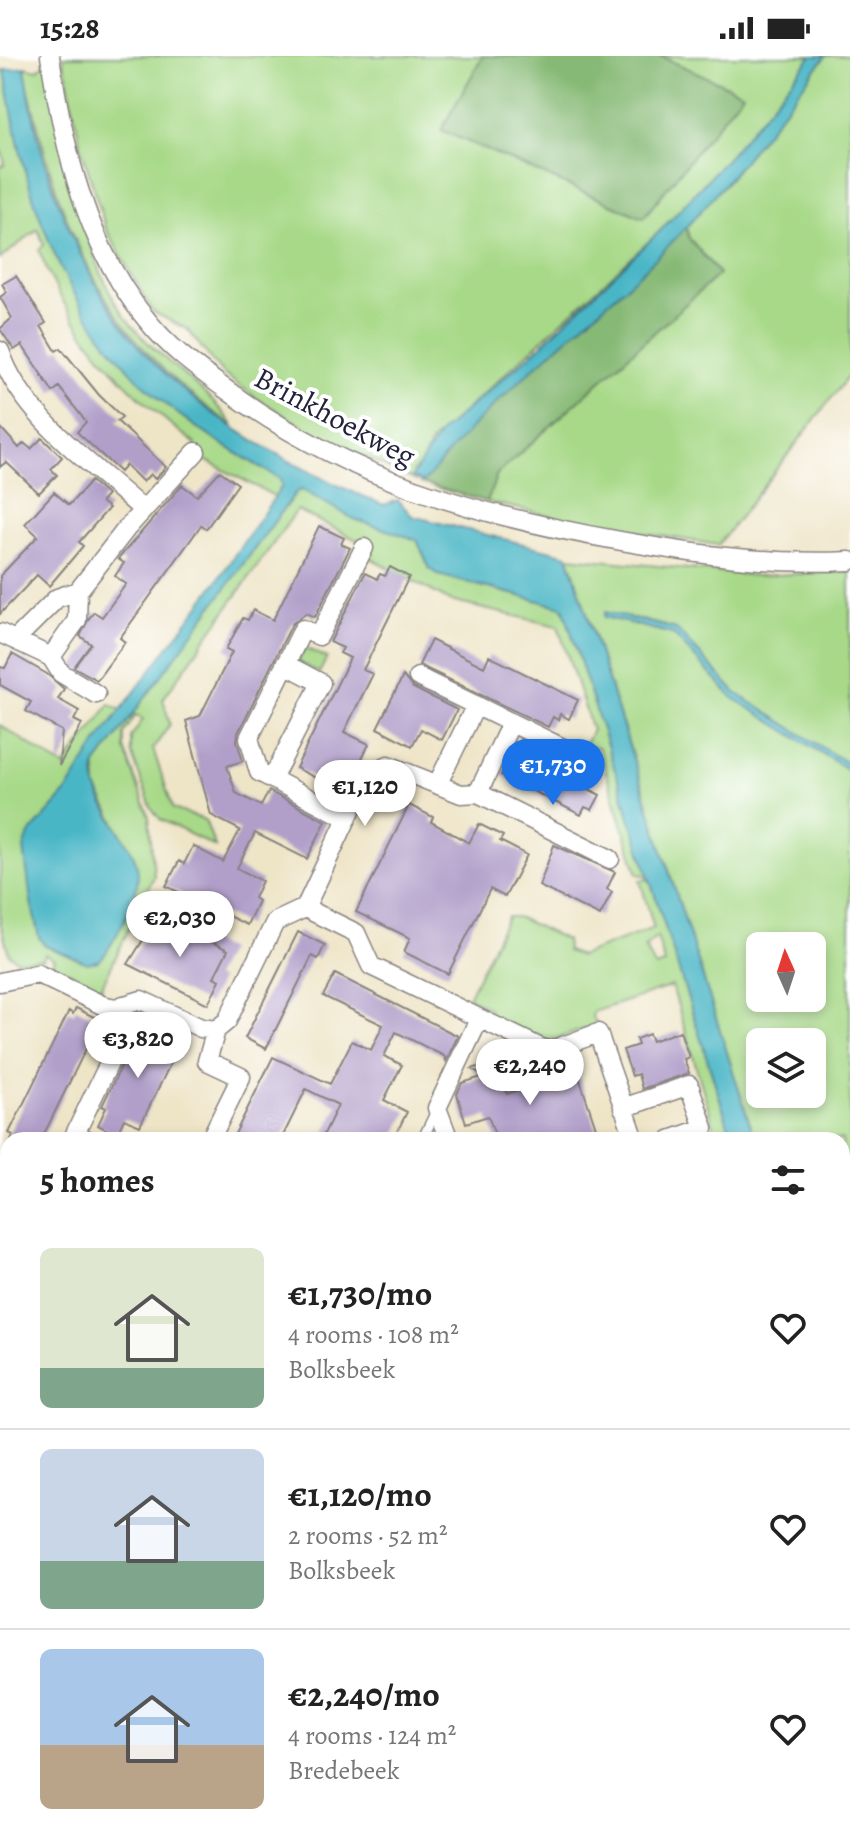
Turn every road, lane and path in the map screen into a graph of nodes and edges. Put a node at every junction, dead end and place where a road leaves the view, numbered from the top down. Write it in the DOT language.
graph roads {
  1 [pos="50,56"];
  2 [pos="0,351"];
  3 [pos="196,452"];
  4 [pos="143,510"];
  5 [pos="364,548"];
  6 [pos="850,561"];
  7 [pos="78,591"];
  8 [pos="8,636"];
  9 [pos="51,657"];
  10 [pos="285,664"];
  11 [pos="418,677"];
  12 [pos="96,694"];
  13 [pos="476,705"];
  14 [pos="511,723"];
  15 [pos="571,752"];
  16 [pos="272,779"];
  17 [pos="438,783"];
  18 [pos="478,793"];
  19 [pos="347,818"];
  20 [pos="610,859"];
  21 [pos="305,908"];
  22 [pos="0,982"];
  23 [pos="123,1005"];
  24 [pos="479,1019"];
  25 [pos="216,1030"];
  26 [pos="437,1108"];
  27 [pos="623,1108"];
  28 [pos="76,1132"];
  29 [pos="214,1132"];
  30 [pos="426,1132"];
  31 [pos="446,1132"];
  32 [pos="632,1132"];
  33 [pos="693,1132"];
  1 -- 6 [label="street, Brinkhoekweg"];
  2 -- 4 [label="street"];
  3 -- 4 [label="street"];
  4 -- 7 [label="street"];
  5 -- 10 [label="street"];
  7 -- 8 [label="street"];
  7 -- 9 [label="street"];
  8 -- 9 [label="street"];
  9 -- 12 [label="street"];
  10 -- 16 [label="street"];
  10 -- 16 [label="street"];
  11 -- 13 [label="street"];
  13 -- 14 [label="street"];
  13 -- 17 [label="street"];
  14 -- 15 [label="street"];
  14 -- 18 [label="street"];
  16 -- 19 [label="street"];
  17 -- 18 [label="street"];
  17 -- 19 [label="street"];
  18 -- 20 [label="street"];
  19 -- 21 [label="street"];
  21 -- 24 [label="street"];
  21 -- 25 [label="street"];
  22 -- 23 [label="street"];
  23 -- 25 [label="street"];
  23 -- 28 [label="street"];
  24 -- 26 [label="street"];
  24 -- 27 [label="street"];
  25 -- 29 [label="street"];
  26 -- 30 [label="lane"];
  26 -- 31 [label="street"];
  27 -- 32 [label="street"];
  27 -- 33 [label="street"];
}
